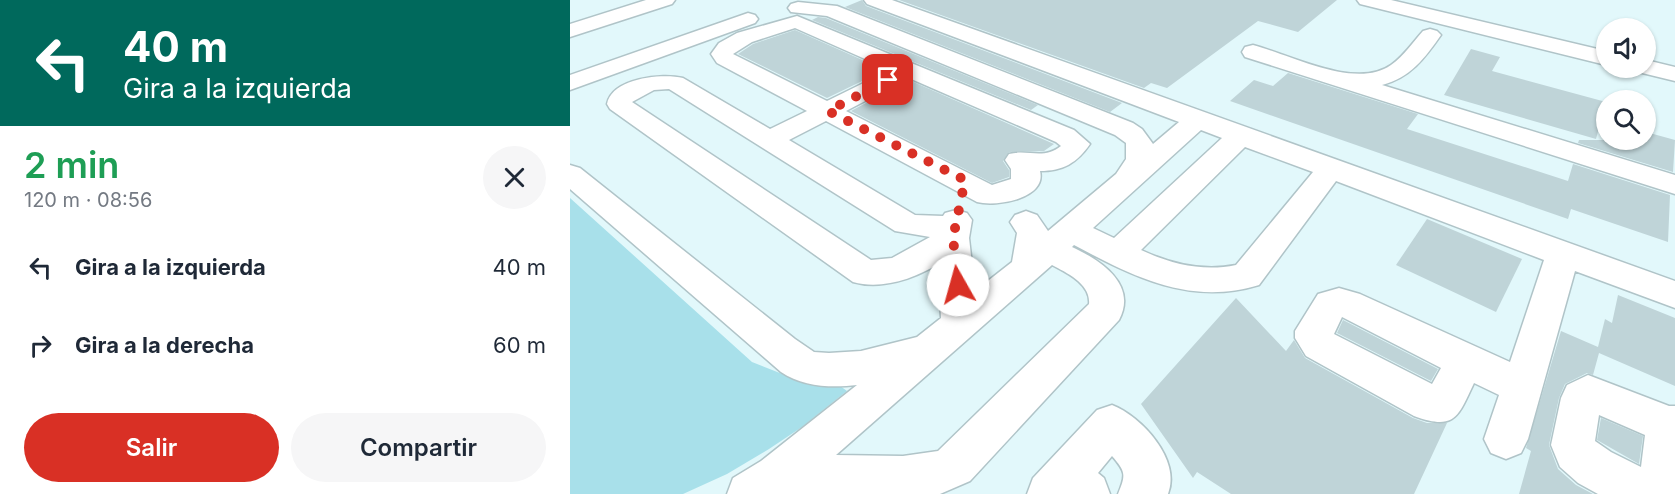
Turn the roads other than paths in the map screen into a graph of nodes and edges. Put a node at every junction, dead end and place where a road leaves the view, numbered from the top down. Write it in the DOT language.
graph roads {
  1 [pos="618,0"];
  2 [pos="664,0"];
  3 [pos="801,0"];
  4 [pos="874,0"];
  5 [pos="1367,0"];
  6 [pos="570,15"];
  7 [pos="759,21"];
  8 [pos="670,25"];
  9 [pos="723,30"];
  10 [pos="570,32"];
  11 [pos="1430,35"];
  12 [pos="1253,52"];
  13 [pos="1596,56"];
  14 [pos="632,61"];
  15 [pos="1403,68"];
  16 [pos="907,70"];
  17 [pos="1656,70"];
  18 [pos="1675,75"];
  19 [pos="579,81"];
  20 [pos="1344,81"];
  21 [pos="634,90"];
  22 [pos="1417,105"];
  23 [pos="828,111"];
  24 [pos="1198,119"];
  25 [pos="1241,135"];
  26 [pos="771,139"];
  27 [pos="1331,170"];
  28 [pos="570,174"];
  29 [pos="1124,184"];
  30 [pos="1675,185"];
  31 [pos="976,188"];
  32 [pos="953,232"];
  33 [pos="1038,236"];
  34 [pos="1119,253"];
  35 [pos="1563,254"];
  36 [pos="1675,295"];
  37 [pos="960,324"];
  38 [pos="928,350"];
  39 [pos="1465,362"];
  40 [pos="1522,386"];
  41 [pos="1506,439"];
  42 [pos="1068,488"];
  43 [pos="750,494"];
  44 [pos="756,494"];
  45 [pos="1141,494"];
  1 -- 6 [label="lane"];
  2 -- 10 [label="lane"];
  3 -- 7 [label="lane"];
  4 -- 24 [label="lane"];
  5 -- 13 [label="lane"];
  7 -- 9 [label="lane"];
  7 -- 9 [label="lane"];
  7 -- 16 [label="lane"];
  8 -- 9 [label="lane"];
  9 -- 14 [label="lane"];
  9 -- 14 [label="lane"];
  9 -- 23 [label="lane"];
  9 -- 29 [label="lane"];
  11 -- 15 [label="lane"];
  12 -- 20 [label="lane"];
  14 -- 19 [label="lane"];
  15 -- 20 [label="lane"];
  15 -- 22 [label="lane"];
  16 -- 23 [label="lane"];
  16 -- 31 [label="lane"];
  17 -- 18 [label="lane"];
  19 -- 21 [label="lane"];
  20 -- 22 [label="lane"];
  21 -- 26 [label="lane"];
  21 -- 32 [label="lane"];
  22 -- 30 [label="lane"];
  23 -- 26 [label="lane"];
  23 -- 31 [label="lane"];
  24 -- 25 [label="lane"];
  24 -- 29 [label="lane"];
  25 -- 27 [label="lane"];
  25 -- 34 [label="lane"];
  26 -- 32 [label="lane"];
  27 -- 34 [label="lane"];
  27 -- 35 [label="lane"];
  28 -- 38 [label="lane"];
  29 -- 33 [label="lane"];
  31 -- 32 [label="lane"];
  31 -- 33 [label="lane"];
  32 -- 37 [label="lane"];
  33 -- 34 [label="lane"];
  33 -- 37 [label="lane"];
  33 -- 44 [label="lane"];
  35 -- 36 [label="lane"];
  35 -- 40 [label="lane"];
  37 -- 38 [label="lane"];
  38 -- 43 [label="lane"];
  39 -- 40 [label="lane"];
  40 -- 41 [label="lane"];
  42 -- 45 [label="lane"];
}
